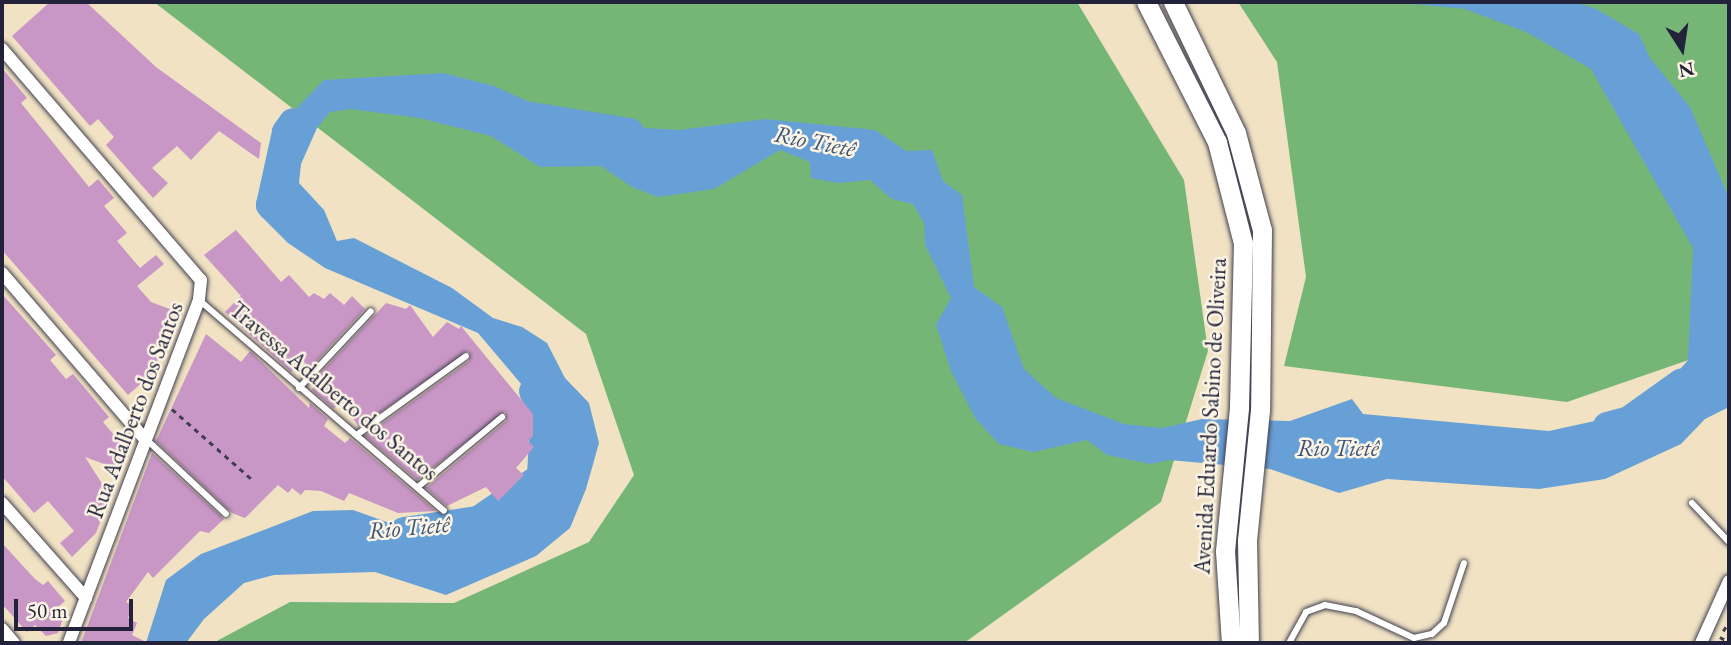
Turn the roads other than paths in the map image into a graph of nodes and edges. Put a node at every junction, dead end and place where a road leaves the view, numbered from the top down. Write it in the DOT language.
graph roads {
  1 [pos="1146,2"];
  2 [pos="1172,2"];
  3 [pos="2,49"];
  4 [pos="2,273"];
  5 [pos="199,300"];
  6 [pos="371,311"];
  7 [pos="466,356"];
  8 [pos="299,388"];
  9 [pos="502,417"];
  10 [pos="358,434"];
  11 [pos="145,439"];
  12 [pos="419,486"];
  13 [pos="2,503"];
  14 [pos="1692,503"];
  15 [pos="444,511"];
  16 [pos="226,514"];
  17 [pos="1729,542"];
  18 [pos="1464,563"];
  19 [pos="1729,581"];
  20 [pos="86,598"];
  21 [pos="2,629"];
  22 [pos="14,643"];
  23 [pos="69,643"];
  24 [pos="1231,643"];
  25 [pos="1249,643"];
  26 [pos="1289,643"];
  27 [pos="1701,643"];
  1 -- 24 [label="main road, Avenida Eduardo Sabino de Oliveira"];
  2 -- 25 [label="main road, Avenida Eduardo Sabino de Oliveira"];
  3 -- 5 [label="street, Rua Adalberto dos Santos"];
  4 -- 11 [label="street"];
  5 -- 8 [label="lane, Travessa Adalberto dos Santos"];
  5 -- 11 [label="street, Rua Adalberto dos Santos"];
  6 -- 8 [label="lane"];
  7 -- 10 [label="lane"];
  8 -- 10 [label="lane, Travessa Adalberto dos Santos"];
  9 -- 12 [label="lane"];
  10 -- 12 [label="lane, Travessa Adalberto dos Santos"];
  11 -- 16 [label="lane"];
  11 -- 20 [label="street, Rua Adalberto dos Santos"];
  12 -- 15 [label="lane, Travessa Adalberto dos Santos"];
  13 -- 20 [label="street"];
  14 -- 17 [label="lane"];
  18 -- 26 [label="lane"];
  19 -- 27 [label="street"];
  20 -- 23 [label="street, Rua Adalberto dos Santos"];
  21 -- 22 [label="street"];
}
